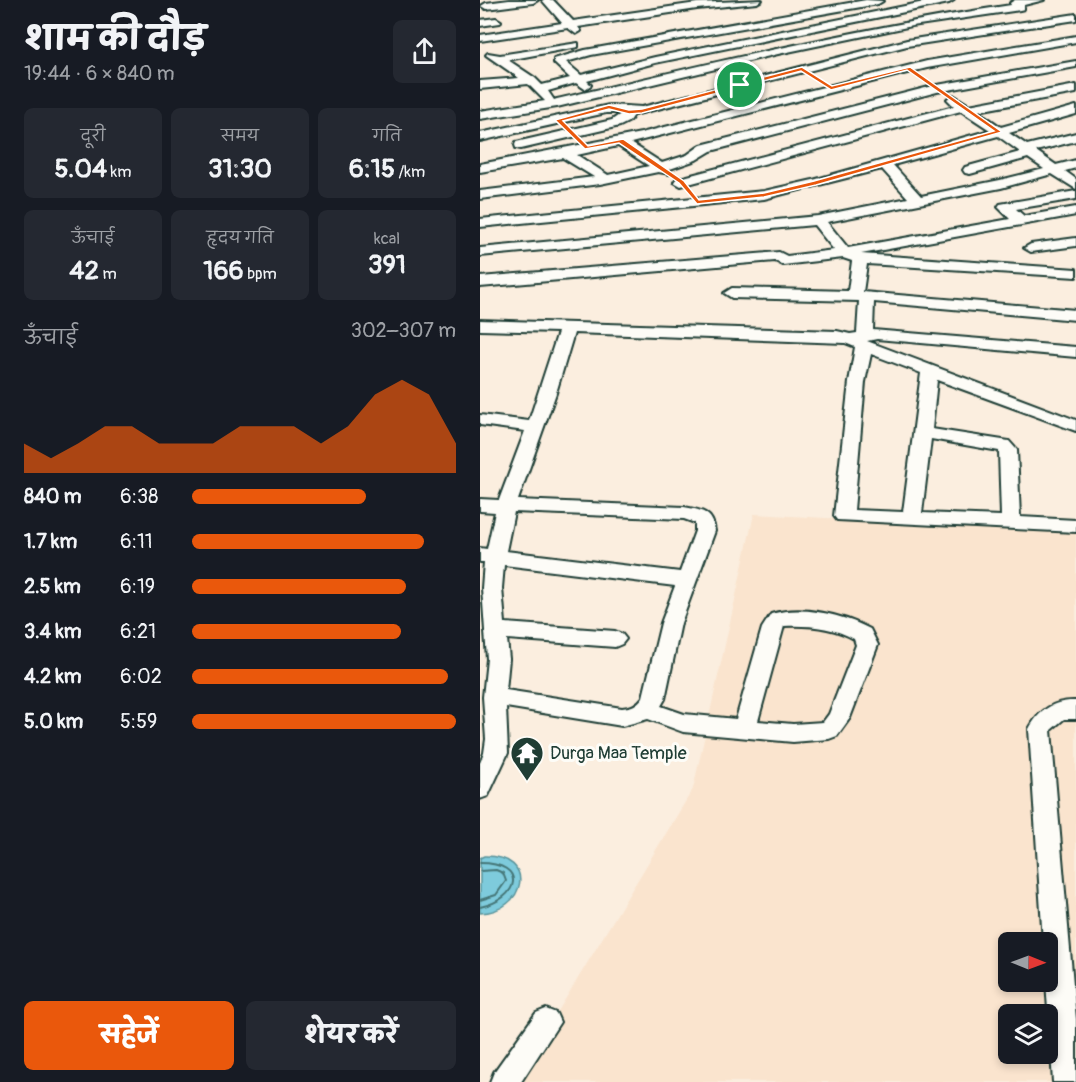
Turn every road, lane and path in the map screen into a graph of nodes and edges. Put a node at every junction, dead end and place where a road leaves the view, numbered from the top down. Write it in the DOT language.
graph roads {
  1 [pos="533,0"];
  2 [pos="547,0"];
  3 [pos="672,0"];
  4 [pos="757,0"];
  5 [pos="884,0"];
  6 [pos="949,0"];
  7 [pos="1039,0"];
  8 [pos="925,2"];
  9 [pos="1016,3"];
  10 [pos="680,9"];
  11 [pos="487,10"];
  12 [pos="945,17"];
  13 [pos="1076,17"];
  14 [pos="480,22"];
  15 [pos="1042,23"];
  16 [pos="570,25"];
  17 [pos="737,26"];
  18 [pos="504,34"];
  19 [pos="965,34"];
  20 [pos="753,38"];
  21 [pos="652,41"];
  22 [pos="587,42"];
  23 [pos="1073,43"];
  24 [pos="481,44"];
  25 [pos="544,50"];
  26 [pos="1006,51"];
  27 [pos="773,52"];
  28 [pos="670,56"];
  29 [pos="497,59"];
  30 [pos="558,61"];
  31 [pos="1076,64"];
  32 [pos="908,68"];
  33 [pos="802,69"];
  34 [pos="690,71"];
  35 [pos="1032,71"];
  36 [pos="578,79"];
  37 [pos="531,80"];
  38 [pos="480,85"];
  39 [pos="831,88"];
  40 [pos="540,89"];
  41 [pos="937,89"];
  42 [pos="1076,89"];
  43 [pos="719,91"];
  44 [pos="1060,91"];
  45 [pos="596,94"];
  46 [pos="1076,103"];
  47 [pos="553,104"];
  48 [pos="964,108"];
  49 [pos="747,110"];
  50 [pos="1076,110"];
  51 [pos="629,112"];
  52 [pos="480,115"];
  53 [pos="558,120"];
  54 [pos="480,121"];
  55 [pos="775,130"];
  56 [pos="999,132"];
  57 [pos="572,133"];
  58 [pos="485,136"];
  59 [pos="1076,137"];
  60 [pos="620,141"];
  61 [pos="521,145"];
  62 [pos="587,148"];
  63 [pos="804,149"];
  64 [pos="1028,151"];
  65 [pos="565,153"];
  66 [pos="885,164"];
  67 [pos="1076,164"];
  68 [pos="659,167"];
  69 [pos="480,168"];
  70 [pos="970,170"];
  71 [pos="1054,170"];
  72 [pos="606,179"];
  73 [pos="681,182"];
  74 [pos="1076,185"];
  75 [pos="480,195"];
  76 [pos="1076,195"];
  77 [pos="917,200"];
  78 [pos="697,202"];
  79 [pos="1076,211"];
  80 [pos="819,220"];
  81 [pos="1021,221"];
  82 [pos="480,223"];
  83 [pos="1076,242"];
  84 [pos="1060,244"];
  85 [pos="1031,248"];
  86 [pos="480,252"];
  87 [pos="844,253"];
  88 [pos="860,259"];
  89 [pos="1075,277"];
  90 [pos="480,282"];
  91 [pos="732,292"];
  92 [pos="861,296"];
  93 [pos="1076,315"];
  94 [pos="480,325"];
  95 [pos="568,326"];
  96 [pos="859,340"];
  97 [pos="1076,352"];
  98 [pos="930,371"];
  99 [pos="480,420"];
  100 [pos="1076,426"];
  101 [pos="534,427"];
  102 [pos="923,433"];
  103 [pos="480,505"];
  104 [pos="506,506"];
  105 [pos="912,518"];
  106 [pos="1011,522"];
  107 [pos="1076,526"];
  108 [pos="488,557"];
  109 [pos="686,580"];
  110 [pos="486,592"];
  111 [pos="494,630"];
  112 [pos="615,639"];
  113 [pos="494,697"];
  114 [pos="647,710"];
  115 [pos="1076,710"];
  116 [pos="745,727"];
  117 [pos="489,738"];
  118 [pos="480,789"];
  119 [pos="546,1022"];
  120 [pos="504,1082"];
  121 [pos="1068,1082"];
  1 -- 11 [label="street"];
  2 -- 16 [label="street"];
  3 -- 10 [label="street"];
  4 -- 10 [label="street"];
  5 -- 17 [label="street"];
  6 -- 8 [label="street"];
  7 -- 9 [label="street"];
  8 -- 12 [label="street"];
  8 -- 20 [label="street"];
  9 -- 12 [label="street"];
  9 -- 15 [label="street"];
  10 -- 16 [label="street"];
  11 -- 14 [label="street"];
  11 -- 18 [label="street"];
  12 -- 19 [label="street"];
  12 -- 27 [label="street"];
  13 -- 15 [label="street"];
  15 -- 19 [label="street"];
  15 -- 23 [label="street"];
  16 -- 18 [label="street"];
  16 -- 22 [label="street"];
  17 -- 20 [label="street"];
  17 -- 21 [label="street"];
  17 -- 22 [label="street"];
  18 -- 24 [label="street"];
  19 -- 33 [label="street"];
  20 -- 27 [label="street"];
  20 -- 28 [label="street"];
  21 -- 28 [label="street"];
  21 -- 30 [label="street"];
  22 -- 25 [label="street"];
  23 -- 26 [label="street"];
  24 -- 29 [label="street"];
  25 -- 29 [label="street"];
  25 -- 30 [label="street"];
  26 -- 32 [label="street"];
  26 -- 35 [label="street"];
  27 -- 33 [label="street"];
  27 -- 34 [label="street"];
  28 -- 34 [label="street"];
  28 -- 36 [label="street"];
  29 -- 37 [label="street"];
  30 -- 36 [label="street"];
  31 -- 35 [label="street"];
  32 -- 39 [label="street"];
  32 -- 41 [label="street"];
  33 -- 39 [label="street"];
  33 -- 43 [label="street"];
  34 -- 43 [label="street"];
  34 -- 45 [label="street"];
  35 -- 41 [label="street"];
  35 -- 44 [label="street"];
  36 -- 40 [label="street"];
  36 -- 45 [label="street"];
  37 -- 38 [label="street"];
  37 -- 40 [label="street"];
  39 -- 49 [label="street"];
  40 -- 47 [label="street"];
  41 -- 48 [label="street"];
  41 -- 55 [label="street"];
  42 -- 44 [label="street"];
  43 -- 49 [label="street"];
  43 -- 51 [label="street"];
  44 -- 46 [label="street"];
  44 -- 48 [label="street"];
  45 -- 47 [label="street"];
  47 -- 52 [label="street"];
  48 -- 56 [label="street"];
  48 -- 63 [label="street"];
  49 -- 55 [label="street"];
  49 -- 60 [label="street"];
  50 -- 56 [label="street"];
  51 -- 53 [label="street"];
  51 -- 57 [label="street"];
  53 -- 57 [label="street"];
  53 -- 58 [label="street"];
  54 -- 58 [label="street"];
  55 -- 63 [label="street"];
  55 -- 68 [label="street"];
  56 -- 64 [label="street"];
  56 -- 66 [label="street"];
  57 -- 61 [label="street"];
  57 -- 62 [label="street"];
  59 -- 64 [label="street"];
  60 -- 62 [label="street"];
  60 -- 68 [label="street"];
  62 -- 65 [label="street"];
  63 -- 73 [label="street"];
  64 -- 70 [label="street"];
  64 -- 71 [label="street"];
  65 -- 69 [label="street"];
  65 -- 72 [label="street"];
  66 -- 77 [label="street"];
  66 -- 78 [label="street"];
  67 -- 71 [label="street"];
  68 -- 72 [label="street"];
  68 -- 73 [label="street"];
  71 -- 74 [label="street"];
  71 -- 77 [label="street"];
  72 -- 75 [label="street"];
  73 -- 78 [label="street"];
  76 -- 81 [label="street"];
  77 -- 80 [label="street"];
  78 -- 82 [label="street"];
  79 -- 81 [label="street"];
  80 -- 86 [label="street"];
  80 -- 87 [label="street"];
  81 -- 87 [label="street"];
  83 -- 84 [label="street"];
  84 -- 85 [label="street"];
  84 -- 89 [label="street"];
  87 -- 88 [label="street"];
  87 -- 90 [label="street"];
  88 -- 89 [label="street"];
  88 -- 92 [label="street"];
  91 -- 92 [label="street"];
  92 -- 93 [label="street"];
  92 -- 96 [label="street"];
  94 -- 95 [label="street"];
  95 -- 96 [label="street"];
  95 -- 101 [label="street"];
  96 -- 97 [label="street"];
  96 -- 98 [label="street"];
  96 -- 105 [label="street"];
  98 -- 100 [label="street"];
  98 -- 102 [label="street"];
  99 -- 101 [label="street"];
  101 -- 104 [label="street"];
  102 -- 105 [label="street"];
  102 -- 106 [label="street"];
  103 -- 104 [label="street"];
  104 -- 108 [label="street"];
  104 -- 109 [label="street"];
  105 -- 106 [label="street"];
  106 -- 107 [label="street"];
  108 -- 109 [label="street"];
  108 -- 110 [label="street"];
  109 -- 114 [label="street"];
  110 -- 111 [label="street"];
  111 -- 112 [label="street"];
  111 -- 113 [label="street"];
  113 -- 114 [label="street"];
  113 -- 117 [label="street"];
  114 -- 116 [label="street"];
  115 -- 121 [label="street"];
  116 -- 116 [label="street"];
  117 -- 118 [label="street"];
  119 -- 120 [label="street"];
}
